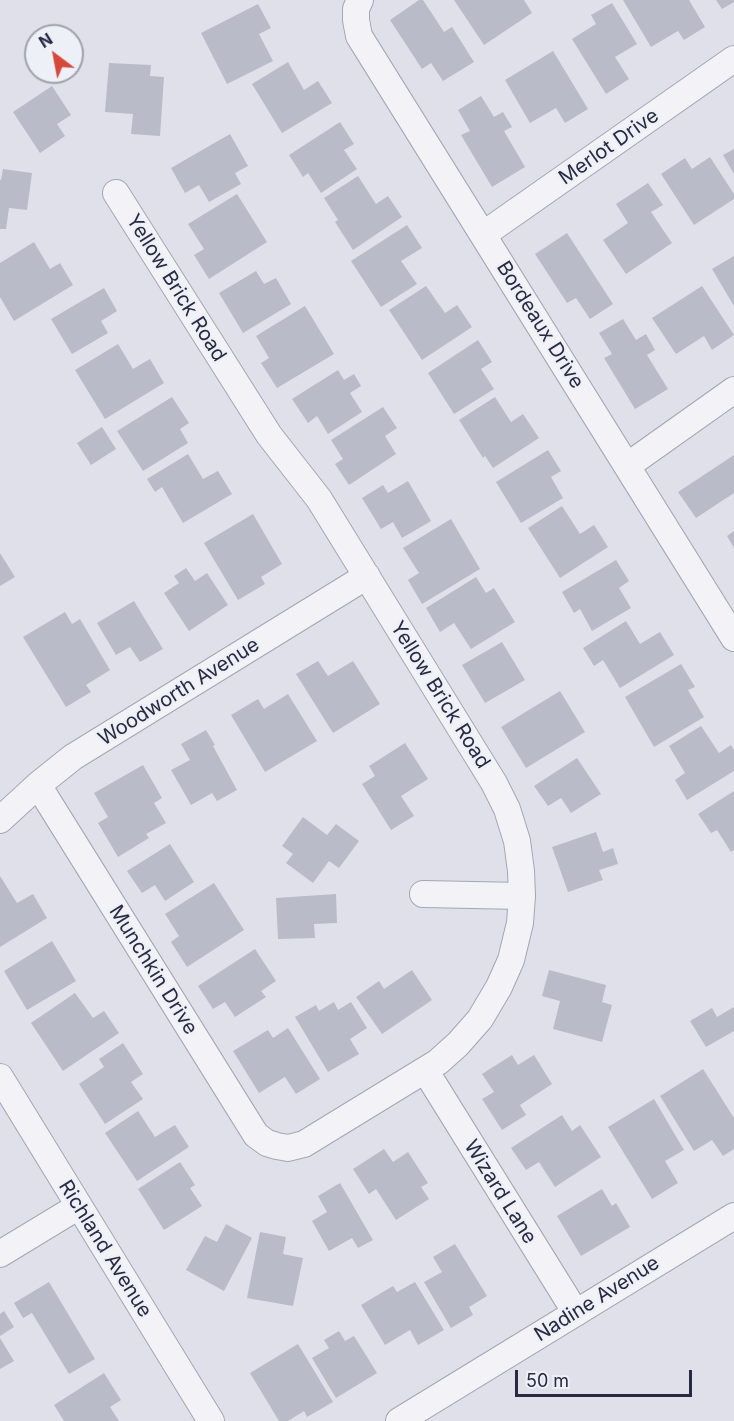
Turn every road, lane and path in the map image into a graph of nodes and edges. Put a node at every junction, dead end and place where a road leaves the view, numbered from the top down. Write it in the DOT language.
graph roads {
  1 [pos="358,4"];
  2 [pos="734,59"];
  3 [pos="116,193"];
  4 [pos="484,234"];
  5 [pos="734,390"];
  6 [pos="627,466"];
  7 [pos="367,576"];
  8 [pos="734,638"];
  9 [pos="38,785"];
  10 [pos="0,820"];
  11 [pos="423,894"];
  12 [pos="522,896"];
  13 [pos="425,1070"];
  14 [pos="0,1077"];
  15 [pos="277,1146"];
  16 [pos="79,1206"];
  17 [pos="732,1222"];
  18 [pos="0,1254"];
  19 [pos="576,1313"];
  20 [pos="211,1421"];
  21 [pos="399,1421"];
  1 -- 4 [label="street, Bordeaux Drive"];
  2 -- 4 [label="street, Merlot Drive"];
  3 -- 7 [label="street, Yellow Brick Road"];
  4 -- 6 [label="street, Bordeaux Drive"];
  5 -- 6 [label="street"];
  6 -- 8 [label="street, Bordeaux Drive"];
  7 -- 9 [label="street, Woodworth Avenue"];
  7 -- 12 [label="street, Yellow Brick Road"];
  9 -- 10 [label="street, Woodworth Avenue"];
  9 -- 15 [label="street, Munchkin Drive"];
  11 -- 12 [label="street"];
  12 -- 13 [label="street, Yellow Brick Road"];
  13 -- 15 [label="street, Yellow Brick Road"];
  13 -- 19 [label="street, Wizard Lane"];
  14 -- 16 [label="street, Richland Avenue"];
  16 -- 18 [label="street"];
  16 -- 20 [label="street, Richland Avenue"];
  17 -- 19 [label="street, Nadine Avenue"];
  19 -- 21 [label="street, Nadine Avenue"];
}
